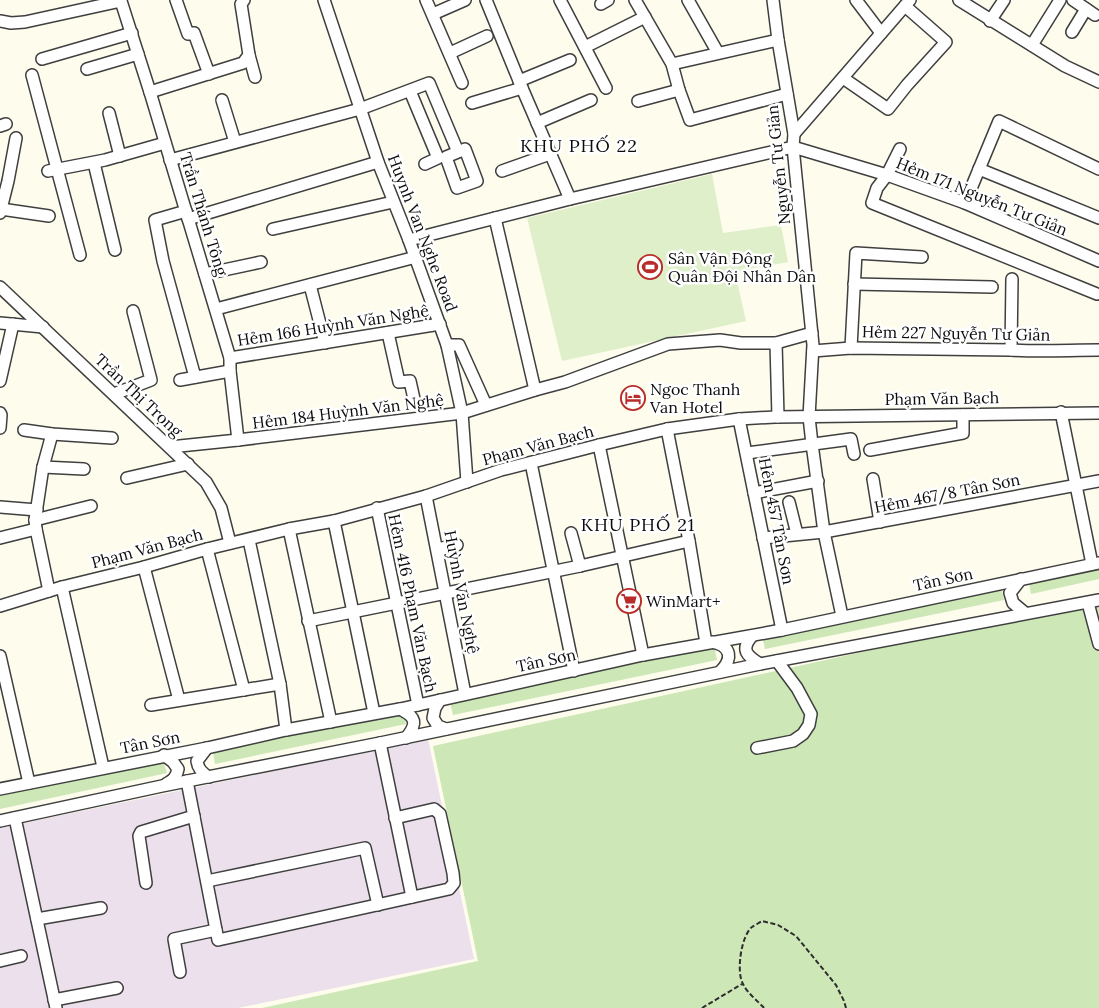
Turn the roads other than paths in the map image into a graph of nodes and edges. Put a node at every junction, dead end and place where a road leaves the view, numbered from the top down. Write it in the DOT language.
graph roads {
  1 [pos="176,0"];
  2 [pos="244,0"];
  3 [pos="324,0"];
  4 [pos="426,0"];
  5 [pos="465,0"];
  6 [pos="486,0"];
  7 [pos="560,0"];
  8 [pos="635,0"];
  9 [pos="688,0"];
  10 [pos="772,0"];
  11 [pos="856,0"];
  12 [pos="959,0"];
  13 [pos="1004,0"];
  14 [pos="1060,0"];
  15 [pos="1073,0"];
  16 [pos="907,3"];
  17 [pos="433,14"];
  18 [pos="645,17"];
  19 [pos="0,21"];
  20 [pos="990,21"];
  21 [pos="1072,32"];
  22 [pos="132,33"];
  23 [pos="881,33"];
  24 [pos="487,36"];
  25 [pos="778,40"];
  26 [pos="1032,45"];
  27 [pos="584,47"];
  28 [pos="450,53"];
  29 [pos="138,54"];
  30 [pos="718,54"];
  31 [pos="249,55"];
  32 [pos="42,59"];
  33 [pos="570,60"];
  34 [pos="672,64"];
  35 [pos="87,69"];
  36 [pos="32,74"];
  37 [pos="208,74"];
  38 [pos="255,77"];
  39 [pos="843,78"];
  40 [pos="1099,82"];
  41 [pos="462,83"];
  42 [pos="520,84"];
  43 [pos="606,88"];
  44 [pos="679,90"];
  45 [pos="410,91"];
  46 [pos="150,92"];
  47 [pos="787,94"];
  48 [pos="222,100"];
  49 [pos="591,100"];
  50 [pos="638,101"];
  51 [pos="472,103"];
  52 [pos="360,109"];
  53 [pos="109,112"];
  54 [pos="537,123"];
  55 [pos="794,134"];
  56 [pos="16,138"];
  57 [pos="165,142"];
  58 [pos="235,142"];
  59 [pos="793,148"];
  60 [pos="900,149"];
  61 [pos="458,152"];
  62 [pos="550,154"];
  63 [pos="120,156"];
  64 [pos="170,160"];
  65 [pos="94,162"];
  66 [pos="378,162"];
  67 [pos="425,164"];
  68 [pos="979,169"];
  69 [pos="1099,169"];
  70 [pos="54,170"];
  71 [pos="502,171"];
  72 [pos="888,175"];
  73 [pos="570,199"];
  74 [pos="393,202"];
  75 [pos="964,203"];
  76 [pos="0,211"];
  77 [pos="187,215"];
  78 [pos="49,216"];
  79 [pos="495,218"];
  80 [pos="1099,218"];
  81 [pos="273,229"];
  82 [pos="409,240"];
  83 [pos="115,250"];
  84 [pos="80,255"];
  85 [pos="416,257"];
  86 [pos="922,257"];
  87 [pos="1099,261"];
  88 [pos="261,262"];
  89 [pos="205,274"];
  90 [pos="1012,280"];
  91 [pos="854,284"];
  92 [pos="310,285"];
  93 [pos="0,287"];
  94 [pos="992,287"];
  95 [pos="1097,294"];
  96 [pos="216,309"];
  97 [pos="133,311"];
  98 [pos="0,323"];
  99 [pos="13,324"];
  100 [pos="440,324"];
  101 [pos="43,326"];
  102 [pos="388,333"];
  103 [pos="812,333"];
  104 [pos="325,343"];
  105 [pos="776,343"];
  106 [pos="448,345"];
  107 [pos="851,348"];
  108 [pos="1011,350"];
  109 [pos="1099,350"];
  110 [pos="813,351"];
  111 [pos="230,358"];
  112 [pos="230,371"];
  113 [pos="195,377"];
  114 [pos="0,380"];
  115 [pos="180,380"];
  116 [pos="535,390"];
  117 [pos="114,394"];
  118 [pos="414,399"];
  119 [pos="486,405"];
  120 [pos="1061,412"];
  121 [pos="462,413"];
  122 [pos="1099,413"];
  123 [pos="1,414"];
  124 [pos="963,415"];
  125 [pos="778,417"];
  126 [pos="809,417"];
  127 [pos="740,419"];
  128 [pos="0,428"];
  129 [pos="667,429"];
  130 [pos="24,430"];
  131 [pos="52,434"];
  132 [pos="112,438"];
  133 [pos="238,440"];
  134 [pos="599,444"];
  135 [pos="812,444"];
  136 [pos="170,447"];
  137 [pos="870,450"];
  138 [pos="747,453"];
  139 [pos="854,454"];
  140 [pos="531,463"];
  141 [pos="188,464"];
  142 [pos="43,467"];
  143 [pos="84,469"];
  144 [pos="127,478"];
  145 [pos="873,479"];
  146 [pos="818,481"];
  147 [pos="1099,481"];
  148 [pos="467,482"];
  149 [pos="1076,486"];
  150 [pos="754,493"];
  151 [pos="426,496"];
  152 [pos="789,502"];
  153 [pos="91,506"];
  154 [pos="0,507"];
  155 [pos="377,508"];
  156 [pos="36,519"];
  157 [pos="334,521"];
  158 [pos="880,522"];
  159 [pos="289,529"];
  160 [pos="824,532"];
  161 [pos="571,533"];
  162 [pos="797,534"];
  163 [pos="0,538"];
  164 [pos="762,538"];
  165 [pos="249,540"];
  166 [pos="690,541"];
  167 [pos="230,543"];
  168 [pos="457,545"];
  169 [pos="207,549"];
  170 [pos="437,549"];
  171 [pos="623,556"];
  172 [pos="1096,564"];
  173 [pos="580,566"];
  174 [pos="144,567"];
  175 [pos="554,571"];
  176 [pos="1021,579"];
  177 [pos="62,588"];
  178 [pos="49,591"];
  179 [pos="445,592"];
  180 [pos="397,602"];
  181 [pos="1093,602"];
  182 [pos="0,606"];
  183 [pos="353,611"];
  184 [pos="1025,613"];
  185 [pos="842,616"];
  186 [pos="308,621"];
  187 [pos="782,630"];
  188 [pos="752,636"];
  189 [pos="709,642"];
  190 [pos="1099,644"];
  191 [pos="643,655"];
  192 [pos="0,656"];
  193 [pos="777,661"];
  194 [pos="760,664"];
  195 [pos="574,671"];
  196 [pos="720,672"];
  197 [pos="280,684"];
  198 [pos="244,690"];
  199 [pos="465,694"];
  200 [pos="180,700"];
  201 [pos="440,700"];
  202 [pos="151,705"];
  203 [pos="418,705"];
  204 [pos="400,709"];
  205 [pos="374,713"];
  206 [pos="331,722"];
  207 [pos="446,729"];
  208 [pos="286,730"];
  209 [pos="406,738"];
  210 [pos="380,743"];
  211 [pos="207,748"];
  212 [pos="757,748"];
  213 [pos="164,756"];
  214 [pos="103,767"];
  215 [pos="210,777"];
  216 [pos="187,781"];
  217 [pos="29,784"];
  218 [pos="162,786"];
  219 [pos="0,789"];
  220 [pos="194,816"];
  221 [pos="15,818"];
  222 [pos="395,818"];
  223 [pos="0,821"];
  224 [pos="207,881"];
  225 [pos="146,883"];
  226 [pos="412,897"];
  227 [pos="378,905"];
  228 [pos="101,908"];
  229 [pos="37,919"];
  230 [pos="216,930"];
  231 [pos="21,956"];
  232 [pos="0,961"];
  233 [pos="180,972"];
  234 [pos="118,988"];
  235 [pos="55,1004"];
  1 -- 37 [label="street"];
  2 -- 31 [label="street"];
  3 -- 52 [label="street, Huynh Van Nghe Road"];
  4 -- 17 [label="street"];
  5 -- 17 [label="street"];
  6 -- 42 [label="street"];
  7 -- 27 [label="street"];
  8 -- 18 [label="street"];
  9 -- 30 [label="street"];
  10 -- 25 [label="street, Nguyễn Tư Giản"];
  11 -- 23 [label="street"];
  12 -- 20 [label="street"];
  13 -- 20 [label="street"];
  14 -- 26 [label="street"];
  15 -- 21 [label="street"];
  16 -- 23 [label="street"];
  16 -- 39 [label="street"];
  17 -- 28 [label="street"];
  18 -- 27 [label="street"];
  18 -- 34 [label="street"];
  19 -- 22 [label="street, Trần Thánh Tông"];
  20 -- 26 [label="street"];
  22 -- 29 [label="street, Trần Thánh Tông"];
  22 -- 32 [label="street"];
  23 -- 39 [label="street"];
  24 -- 28 [label="street"];
  25 -- 30 [label="street"];
  25 -- 47 [label="street, Nguyễn Tư Giản"];
  26 -- 40 [label="street"];
  27 -- 43 [label="street"];
  28 -- 41 [label="street"];
  29 -- 35 [label="street"];
  29 -- 46 [label="street, Trần Thánh Tông"];
  30 -- 34 [label="street"];
  31 -- 37 [label="street"];
  31 -- 38 [label="street"];
  33 -- 42 [label="street"];
  34 -- 44 [label="street"];
  36 -- 70 [label="street"];
  37 -- 46 [label="street"];
  39 -- 55 [label="street"];
  42 -- 51 [label="street"];
  42 -- 54 [label="street"];
  44 -- 47 [label="street"];
  44 -- 50 [label="street"];
  45 -- 52 [label="street"];
  45 -- 61 [label="street"];
  45 -- 67 [label="street"];
  46 -- 57 [label="street, Trần Thánh Tông"];
  47 -- 55 [label="street, Nguyễn Tư Giản"];
  48 -- 58 [label="street"];
  49 -- 54 [label="street"];
  52 -- 58 [label="street"];
  52 -- 66 [label="street, Huynh Van Nghe Road"];
  53 -- 63 [label="street"];
  54 -- 62 [label="street"];
  55 -- 59 [label="street, Nguyễn Tư Giản"];
  56 -- 76 [label="street"];
  57 -- 63 [label="street"];
  57 -- 64 [label="street, Trần Thánh Tông"];
  58 -- 64 [label="street"];
  59 -- 72 [label="street, Hẻm 171 Nguyễn Tư Giản"];
  59 -- 73 [label="street"];
  59 -- 103 [label="street, Nguyễn Tư Giản"];
  60 -- 72 [label="street"];
  62 -- 71 [label="street"];
  62 -- 73 [label="street"];
  63 -- 65 [label="street"];
  64 -- 77 [label="street, Trần Thánh Tông"];
  65 -- 70 [label="street"];
  65 -- 83 [label="street"];
  66 -- 74 [label="street, Huynh Van Nghe Road"];
  66 -- 77 [label="street"];
  68 -- 69 [label="street"];
  68 -- 75 [label="street"];
  68 -- 80 [label="street"];
  70 -- 84 [label="street"];
  72 -- 75 [label="street, Hẻm 171 Nguyễn Tư Giản"];
  72 -- 95 [label="street"];
  73 -- 79 [label="street"];
  74 -- 81 [label="street"];
  74 -- 82 [label="street, Huynh Van Nghe Road"];
  75 -- 87 [label="street, Hẻm 171 Nguyễn Tư Giản"];
  76 -- 78 [label="street"];
  77 -- 89 [label="street, Trần Thánh Tông"];
  77 -- 113 [label="street"];
  79 -- 82 [label="street"];
  79 -- 116 [label="street"];
  82 -- 85 [label="street, Huynh Van Nghe Road"];
  85 -- 92 [label="street"];
  85 -- 100 [label="street, Huynh Van Nghe Road"];
  86 -- 91 [label="street"];
  88 -- 89 [label="street"];
  89 -- 96 [label="street, Trần Thánh Tông"];
  90 -- 108 [label="street"];
  91 -- 94 [label="street"];
  91 -- 107 [label="street"];
  92 -- 96 [label="street"];
  92 -- 104 [label="street"];
  93 -- 101 [label="street, Trần Thị Trọng"];
  96 -- 111 [label="street, Trần Thánh Tông"];
  97 -- 117 [label="street"];
  98 -- 99 [label="street"];
  99 -- 101 [label="street"];
  99 -- 114 [label="street"];
  100 -- 102 [label="street, Hẻm 166 Huỳnh Văn Nghệ"];
  100 -- 106 [label="street, Huynh Van Nghe Road"];
  101 -- 117 [label="street, Trần Thị Trọng"];
  102 -- 104 [label="street, Hẻm 166 Huỳnh Văn Nghệ"];
  102 -- 118 [label="street"];
  103 -- 105 [label="street, Hẻm 184 Huỳnh Văn Nghệ"];
  103 -- 110 [label="street, Nguyễn Tư Giản"];
  104 -- 111 [label="street, Hẻm 166 Huỳnh Văn Nghệ"];
  105 -- 116 [label="street, Hẻm 184 Huỳnh Văn Nghệ"];
  105 -- 125 [label="street"];
  106 -- 119 [label="street"];
  106 -- 121 [label="street, Huynh Van Nghe Road"];
  107 -- 108 [label="street, Hẻm 227 Nguyễn Tư Giản"];
  107 -- 110 [label="street, Hẻm 227 Nguyễn Tư Giản"];
  108 -- 109 [label="street, Hẻm 227 Nguyễn Tư Giản"];
  110 -- 126 [label="street, Nguyễn Tư Giản"];
  111 -- 112 [label="street, Trần Thánh Tông"];
  112 -- 113 [label="street"];
  112 -- 133 [label="street, Trần Thánh Tông"];
  113 -- 115 [label="street"];
  116 -- 119 [label="street, Hẻm 184 Huỳnh Văn Nghệ"];
  117 -- 136 [label="street, Trần Thị Trọng"];
  119 -- 121 [label="street, Hẻm 184 Huỳnh Văn Nghệ"];
  120 -- 122 [label="street, Phạm Văn Bạch"];
  120 -- 124 [label="street, Phạm Văn Bạch"];
  120 -- 149 [label="street"];
  121 -- 133 [label="street, Hẻm 184 Huỳnh Văn Nghệ"];
  121 -- 148 [label="street, Huynh Van Nghe Road"];
  123 -- 128 [label="street"];
  124 -- 126 [label="street, Phạm Văn Bạch"];
  124 -- 137 [label="street"];
  125 -- 126 [label="street, Phạm Văn Bạch"];
  125 -- 127 [label="street, Phạm Văn Bạch"];
  126 -- 135 [label="street, Nguyễn Tư Giản"];
  127 -- 129 [label="street, Phạm Văn Bạch"];
  127 -- 138 [label="street, Hẻm 457 Tân Sơn"];
  129 -- 134 [label="street, Phạm Văn Bạch"];
  129 -- 166 [label="street"];
  130 -- 131 [label="street"];
  131 -- 132 [label="street"];
  131 -- 142 [label="street"];
  133 -- 136 [label="street"];
  134 -- 140 [label="street, Phạm Văn Bạch"];
  134 -- 171 [label="street"];
  135 -- 138 [label="street"];
  135 -- 139 [label="street"];
  135 -- 146 [label="street, Nguyễn Tư Giản"];
  136 -- 141 [label="street, Trần Thị Trọng"];
  138 -- 150 [label="street, Hẻm 457 Tân Sơn"];
  140 -- 148 [label="street, Phạm Văn Bạch"];
  140 -- 175 [label="street"];
  141 -- 144 [label="street"];
  141 -- 167 [label="street, Trần Thị Trọng"];
  142 -- 143 [label="street"];
  142 -- 156 [label="street"];
  145 -- 158 [label="street"];
  146 -- 150 [label="street"];
  146 -- 160 [label="street, Nguyễn Tư Giản"];
  147 -- 149 [label="street, Hẻm 467/8 Tân Sơn"];
  148 -- 151 [label="street, Phạm Văn Bạch"];
  149 -- 158 [label="street, Hẻm 467/8 Tân Sơn"];
  149 -- 172 [label="street"];
  150 -- 164 [label="street, Hẻm 457 Tân Sơn"];
  151 -- 155 [label="street, Phạm Văn Bạch"];
  151 -- 170 [label="street, Huỳnh Văn Nghệ"];
  152 -- 162 [label="street"];
  153 -- 156 [label="street"];
  154 -- 156 [label="street"];
  155 -- 157 [label="street, Phạm Văn Bạch"];
  155 -- 180 [label="street, Hẻm 416 Phạm Văn Bạch"];
  156 -- 163 [label="street"];
  156 -- 178 [label="street"];
  157 -- 159 [label="street, Phạm Văn Bạch"];
  157 -- 183 [label="street"];
  158 -- 160 [label="street, Hẻm 467/8 Tân Sơn"];
  159 -- 165 [label="street, Phạm Văn Bạch"];
  159 -- 186 [label="street"];
  160 -- 162 [label="street, Hẻm 467/8 Tân Sơn"];
  160 -- 185 [label="street, Nguyễn Tư Giản"];
  161 -- 173 [label="street"];
  162 -- 164 [label="street, Hẻm 467/8 Tân Sơn"];
  164 -- 187 [label="street, Hẻm 457 Tân Sơn"];
  165 -- 167 [label="street, Phạm Văn Bạch"];
  165 -- 197 [label="street"];
  166 -- 171 [label="street"];
  166 -- 189 [label="street"];
  167 -- 169 [label="street, Phạm Văn Bạch"];
  168 -- 170 [label="street"];
  169 -- 174 [label="street, Phạm Văn Bạch"];
  169 -- 198 [label="street"];
  170 -- 179 [label="street, Huỳnh Văn Nghệ"];
  171 -- 173 [label="street"];
  171 -- 191 [label="street"];
  172 -- 176 [label="street, Tân Sơn"];
  173 -- 175 [label="street"];
  174 -- 177 [label="street, Phạm Văn Bạch"];
  174 -- 200 [label="street"];
  175 -- 179 [label="street"];
  175 -- 195 [label="street"];
  176 -- 184 [label="street"];
  176 -- 185 [label="street, Tân Sơn"];
  177 -- 178 [label="street, Phạm Văn Bạch"];
  177 -- 214 [label="street"];
  178 -- 182 [label="street, Phạm Văn Bạch"];
  179 -- 180 [label="street"];
  179 -- 199 [label="street, Huỳnh Văn Nghệ"];
  180 -- 183 [label="street"];
  180 -- 203 [label="street, Hẻm 416 Phạm Văn Bạch"];
  181 -- 184 [label="street"];
  181 -- 190 [label="street"];
  183 -- 186 [label="street"];
  183 -- 205 [label="street"];
  184 -- 193 [label="street"];
  185 -- 187 [label="street, Tân Sơn"];
  186 -- 206 [label="street"];
  187 -- 188 [label="street, Tân Sơn"];
  188 -- 189 [label="street, Tân Sơn"];
  188 -- 194 [label="street"];
  189 -- 191 [label="street, Tân Sơn"];
  189 -- 196 [label="street"];
  191 -- 195 [label="street, Tân Sơn"];
  192 -- 217 [label="street"];
  193 -- 194 [label="street"];
  193 -- 212 [label="street"];
  194 -- 196 [label="street"];
  195 -- 199 [label="street, Tân Sơn"];
  196 -- 207 [label="street"];
  197 -- 198 [label="street"];
  197 -- 208 [label="street"];
  198 -- 200 [label="street"];
  199 -- 201 [label="street, Tân Sơn"];
  200 -- 202 [label="street"];
  201 -- 203 [label="street, Tân Sơn"];
  201 -- 207 [label="street"];
  203 -- 204 [label="street, Tân Sơn"];
  204 -- 205 [label="street, Tân Sơn"];
  204 -- 209 [label="street"];
  205 -- 206 [label="street, Tân Sơn"];
  206 -- 208 [label="street, Tân Sơn"];
  207 -- 209 [label="street"];
  208 -- 211 [label="street, Tân Sơn"];
  209 -- 210 [label="street"];
  210 -- 215 [label="street"];
  210 -- 222 [label="street"];
  211 -- 213 [label="street, Tân Sơn"];
  211 -- 215 [label="street"];
  213 -- 214 [label="street, Tân Sơn"];
  213 -- 218 [label="street"];
  214 -- 217 [label="street, Tân Sơn"];
  215 -- 216 [label="street"];
  216 -- 218 [label="street"];
  216 -- 220 [label="street"];
  217 -- 219 [label="street, Tân Sơn"];
  218 -- 221 [label="street"];
  220 -- 224 [label="street"];
  220 -- 225 [label="street"];
  221 -- 223 [label="street"];
  221 -- 229 [label="street"];
  222 -- 226 [label="street"];
  222 -- 226 [label="street"];
  224 -- 227 [label="street"];
  224 -- 230 [label="street"];
  226 -- 227 [label="street"];
  227 -- 230 [label="street"];
  228 -- 229 [label="street"];
  229 -- 235 [label="street"];
  230 -- 233 [label="street"];
  231 -- 232 [label="street"];
  234 -- 235 [label="street"];
}
